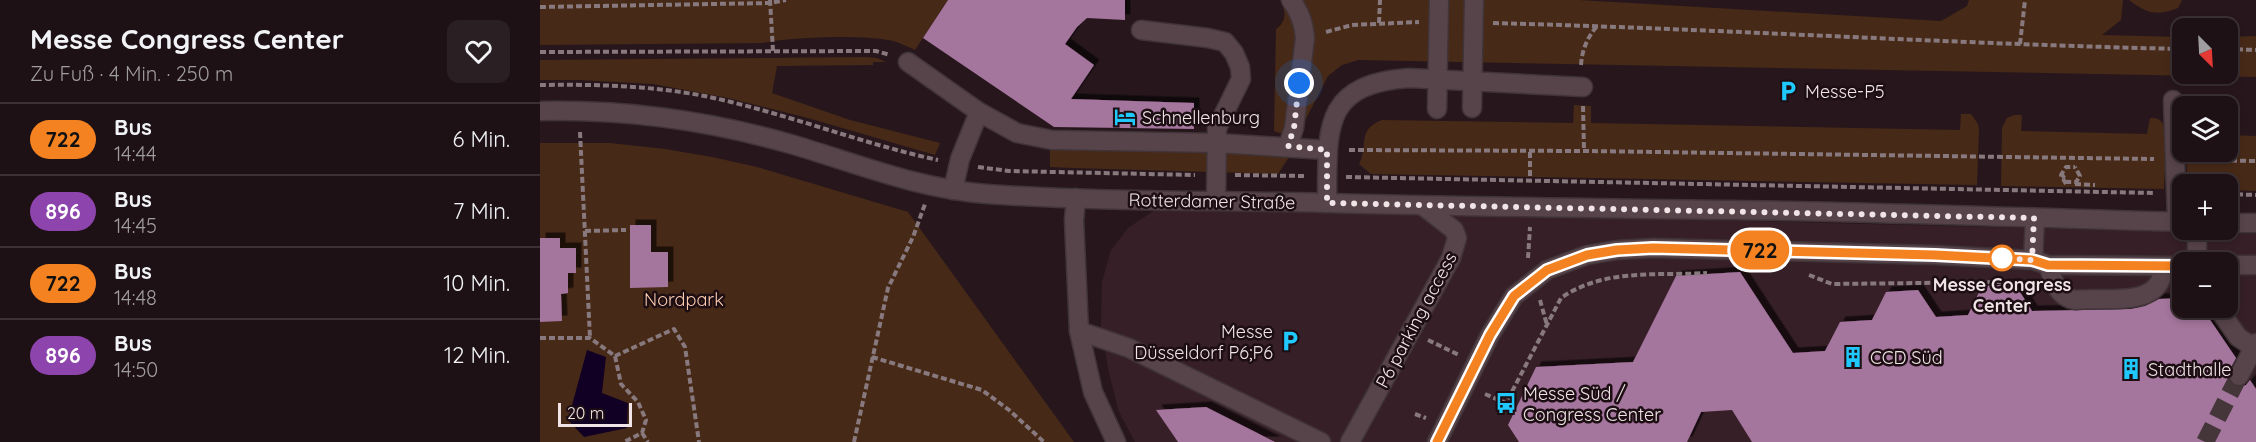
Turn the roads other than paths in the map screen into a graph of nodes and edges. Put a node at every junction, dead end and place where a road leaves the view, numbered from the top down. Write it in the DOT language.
graph roads {
  1 [pos="1291,0"];
  2 [pos="1439,0"];
  3 [pos="1474,0"];
  4 [pos="1142,30"];
  5 [pos="908,62"];
  6 [pos="1438,80"];
  7 [pos="1472,82"];
  8 [pos="1583,87"];
  9 [pos="1472,108"];
  10 [pos="1437,109"];
  11 [pos="540,111"];
  12 [pos="980,112"];
  13 [pos="1217,143"];
  14 [pos="1288,146"];
  15 [pos="1327,150"];
  16 [pos="953,190"];
  17 [pos="1076,198"];
  18 [pos="1216,200"];
  19 [pos="1327,203"];
  20 [pos="1424,206"];
  21 [pos="2034,218"];
  22 [pos="2172,222"];
  23 [pos="2238,223"];
  24 [pos="2256,223"];
  25 [pos="2040,262"];
  26 [pos="2238,265"];
  27 [pos="2256,265"];
  28 [pos="2163,267"];
  29 [pos="2172,267"];
  30 [pos="2225,318"];
  31 [pos="1079,332"];
  32 [pos="2255,345"];
  33 [pos="2238,376"];
  34 [pos="1116,442"];
  35 [pos="1321,442"];
  36 [pos="1350,442"];
  37 [pos="1437,442"];
  1 -- 14 [label="street"];
  2 -- 6 [label="street"];
  3 -- 7 [label="street"];
  4 -- 13 [label="street"];
  5 -- 12 [label="street"];
  6 -- 7 [label="street"];
  6 -- 10 [label="street"];
  6 -- 15 [label="street"];
  7 -- 8 [label="street"];
  7 -- 9 [label="street"];
  11 -- 16 [label="street, Rotterdamer Straße"];
  12 -- 13 [label="street"];
  12 -- 16 [label="street"];
  13 -- 14 [label="street"];
  13 -- 18 [label="street"];
  14 -- 15 [label="street"];
  15 -- 19 [label="street"];
  16 -- 17 [label="street, Rotterdamer Straße"];
  17 -- 18 [label="street, Rotterdamer Straße"];
  17 -- 31 [label="street"];
  18 -- 19 [label="street, Rotterdamer Straße"];
  19 -- 20 [label="street, Rotterdamer Straße"];
  20 -- 21 [label="street, Rotterdamer Straße"];
  20 -- 36 [label="street, P6 parking access"];
  21 -- 22 [label="street, Rotterdamer Straße"];
  21 -- 25 [label="street"];
  23 -- 24 [label="street"];
  25 -- 28 [label="street"];
  25 -- 28 [label="street"];
  25 -- 37 [label="street"];
  26 -- 27 [label="street"];
  28 -- 29 [label="street"];
  30 -- 32 [label="street"];
  31 -- 34 [label="street"];
  31 -- 35 [label="street"];
  32 -- 33 [label="street"];
}
